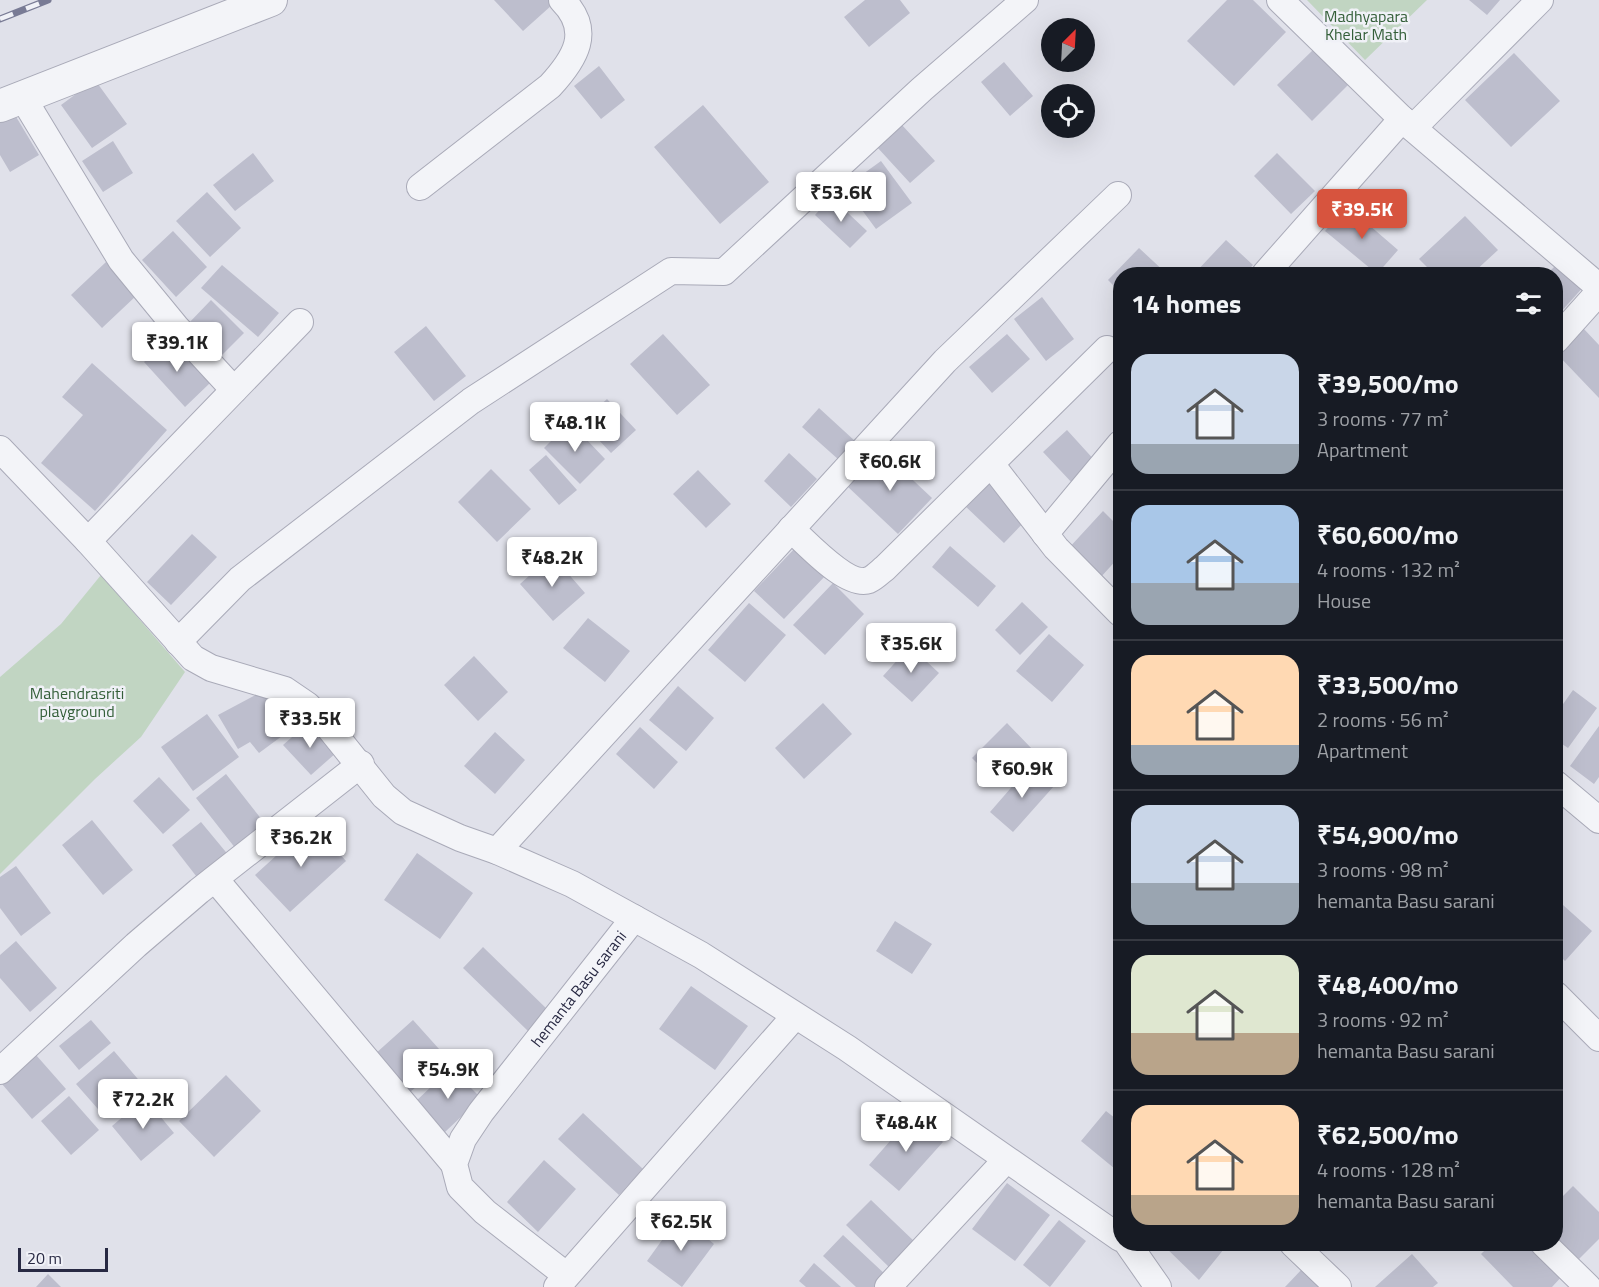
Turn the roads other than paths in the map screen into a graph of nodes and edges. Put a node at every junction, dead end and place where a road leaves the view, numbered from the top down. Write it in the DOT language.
graph roads {
  1 [pos="272,0"];
  2 [pos="562,0"];
  3 [pos="1025,0"];
  4 [pos="1280,0"];
  5 [pos="1540,0"];
  6 [pos="12,102"];
  7 [pos="1407,123"];
  8 [pos="420,187"];
  9 [pos="1118,195"];
  10 [pos="1272,267"];
  11 [pos="1599,287"];
  12 [pos="1599,292"];
  13 [pos="300,322"];
  14 [pos="1563,332"];
  15 [pos="1107,349"];
  16 [pos="234,390"];
  17 [pos="0,449"];
  18 [pos="1113,452"];
  19 [pos="991,464"];
  20 [pos="791,529"];
  21 [pos="1045,534"];
  22 [pos="88,541"];
  23 [pos="1113,606"];
  24 [pos="178,642"];
  25 [pos="361,764"];
  26 [pos="1563,790"];
  27 [pos="1599,820"];
  28 [pos="497,851"];
  29 [pos="214,879"];
  30 [pos="634,918"];
  31 [pos="1563,1002"];
  32 [pos="795,1016"];
  33 [pos="1599,1038"];
  34 [pos="0,1071"];
  35 [pos="1006,1160"];
  36 [pos="454,1164"];
  37 [pos="1113,1233"];
  38 [pos="1133,1251"];
  39 [pos="1300,1251"];
  40 [pos="1551,1251"];
  41 [pos="562,1281"];
  42 [pos="888,1287"];
  43 [pos="1158,1287"];
  44 [pos="1338,1287"];
  45 [pos="1588,1287"];
  1 -- 6 [label="street"];
  2 -- 8 [label="street"];
  3 -- 24 [label="street"];
  4 -- 7 [label="street"];
  5 -- 7 [label="street"];
  6 -- 16 [label="street"];
  7 -- 10 [label="street"];
  7 -- 11 [label="street"];
  9 -- 20 [label="street"];
  12 -- 14 [label="street"];
  13 -- 16 [label="street"];
  15 -- 19 [label="street"];
  16 -- 22 [label="street"];
  17 -- 22 [label="street"];
  18 -- 21 [label="street"];
  19 -- 20 [label="street"];
  19 -- 21 [label="street"];
  20 -- 28 [label="street"];
  21 -- 23 [label="street"];
  22 -- 24 [label="street"];
  24 -- 25 [label="street"];
  25 -- 28 [label="street"];
  25 -- 29 [label="street"];
  26 -- 27 [label="street"];
  28 -- 30 [label="street"];
  29 -- 34 [label="street"];
  29 -- 36 [label="street"];
  30 -- 32 [label="street"];
  30 -- 36 [label="street, hemanta Basu sarani"];
  31 -- 33 [label="street"];
  32 -- 35 [label="street"];
  32 -- 41 [label="street"];
  35 -- 37 [label="street"];
  35 -- 42 [label="street"];
  36 -- 41 [label="street"];
  38 -- 43 [label="street"];
  39 -- 44 [label="street"];
  40 -- 45 [label="street"];
}
